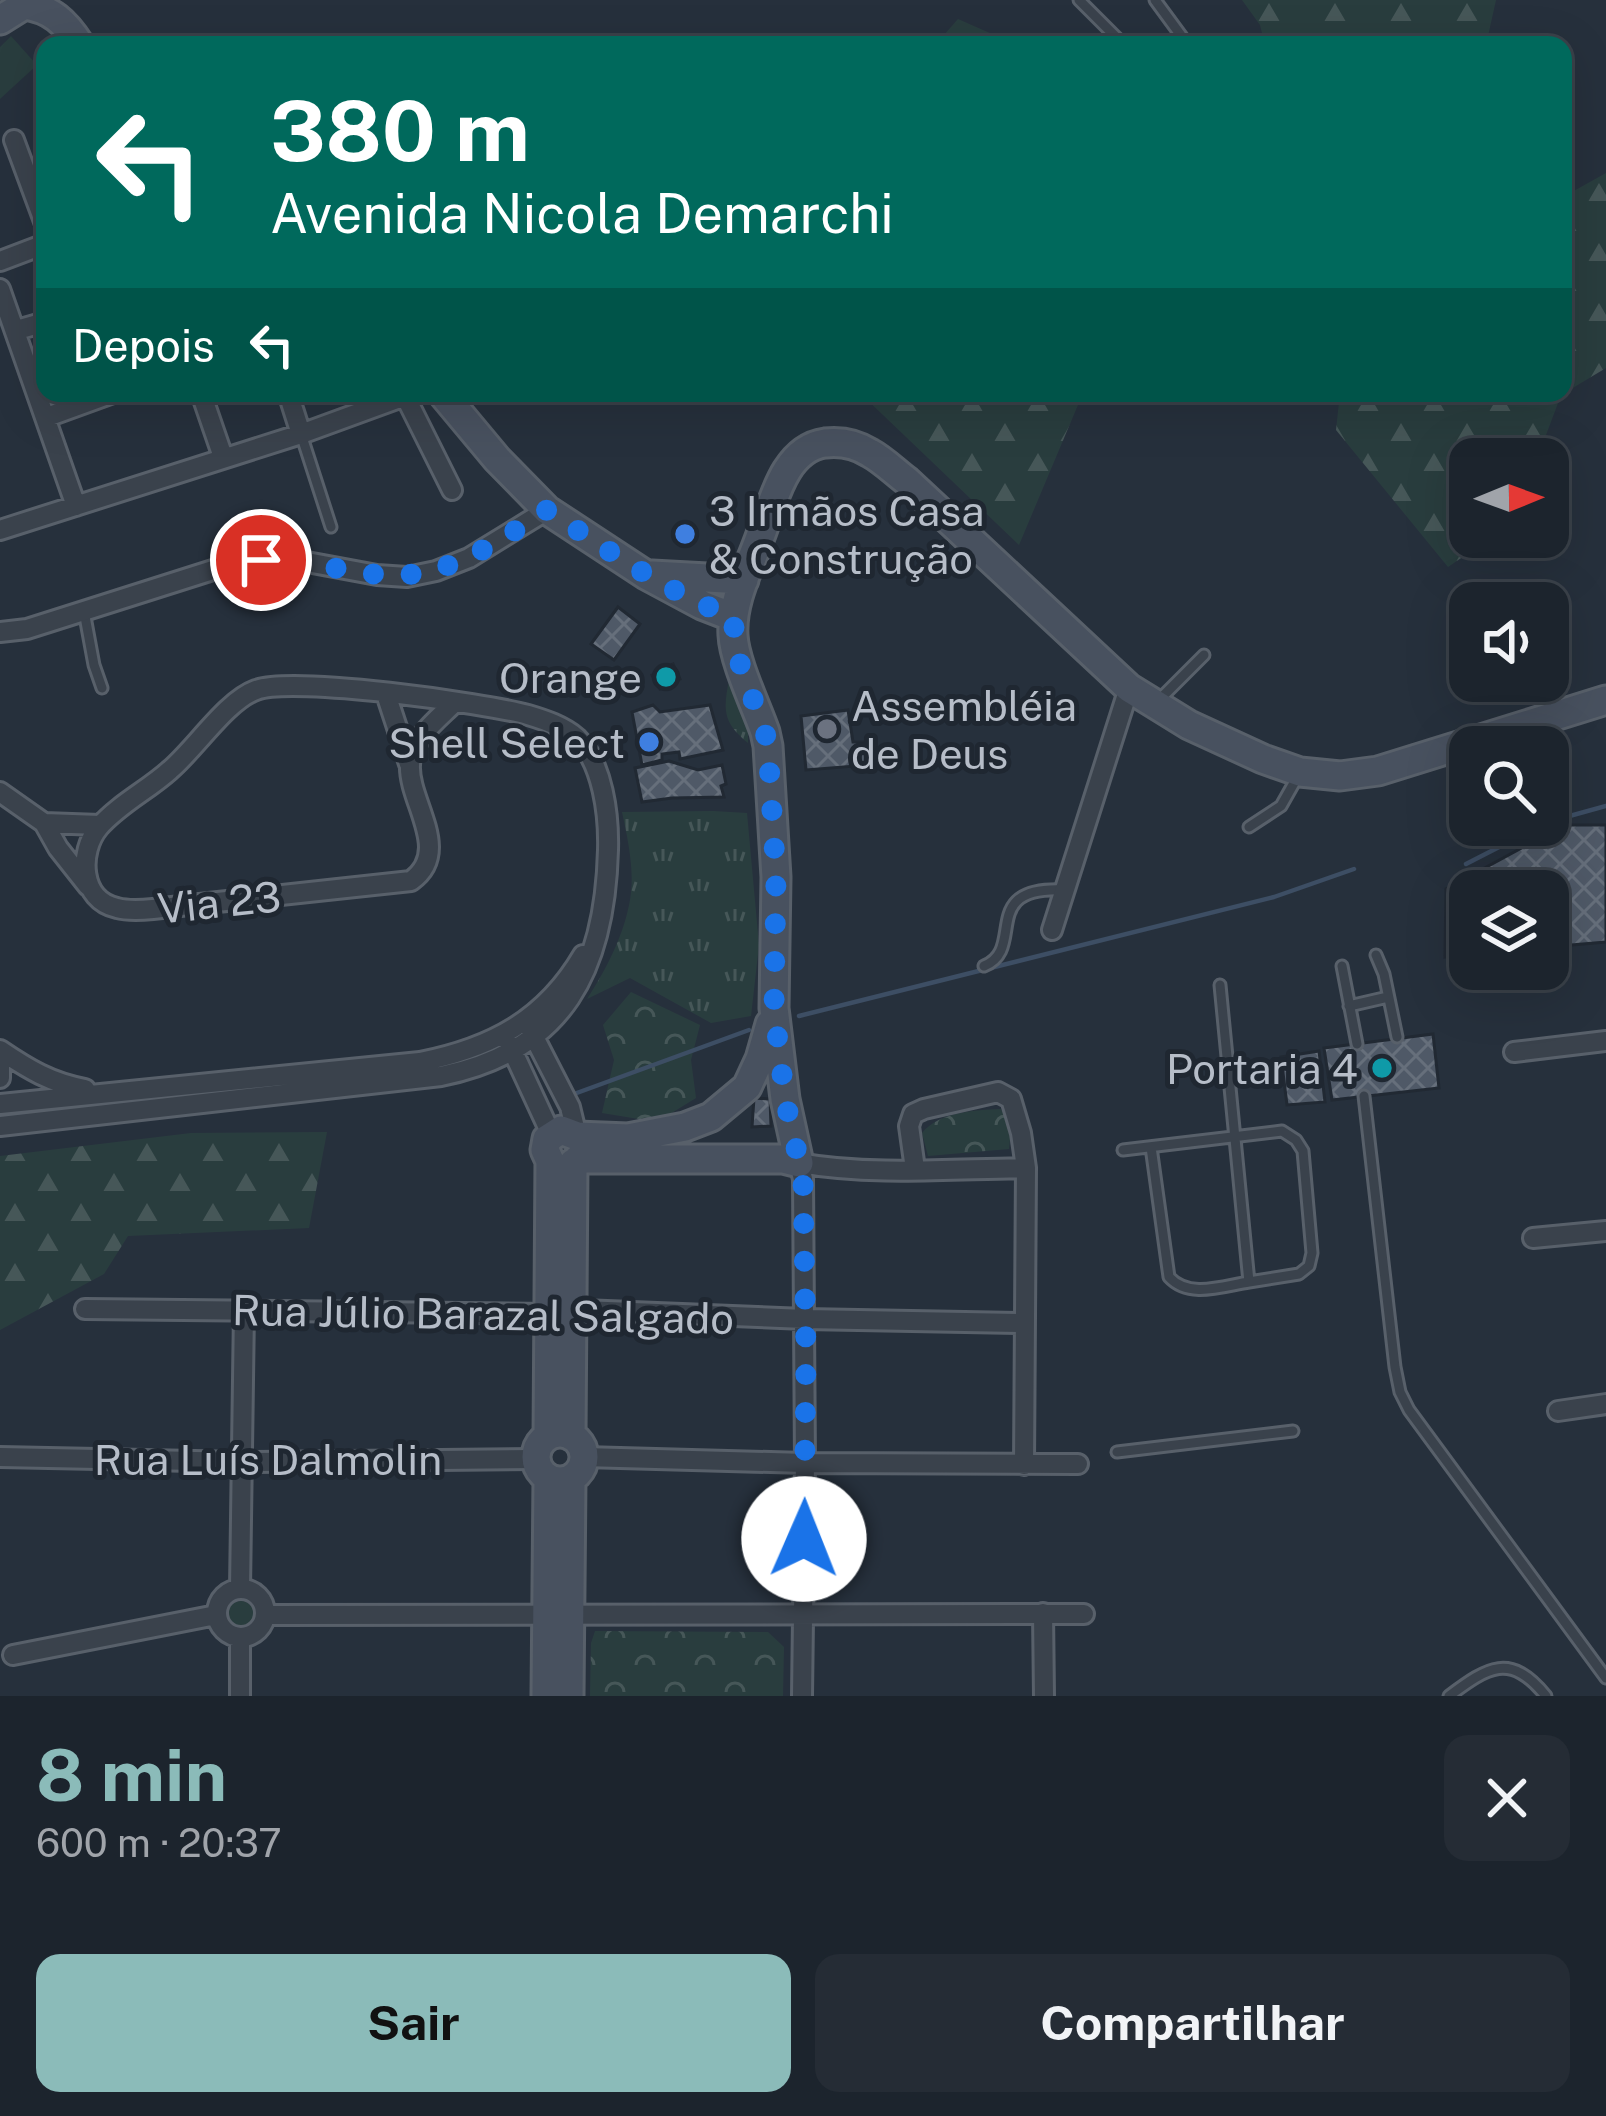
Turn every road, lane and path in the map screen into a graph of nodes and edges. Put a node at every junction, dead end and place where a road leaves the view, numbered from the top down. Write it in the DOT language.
graph roads {
  1 [pos="1079,0"];
  2 [pos="1155,0"];
  3 [pos="53,3"];
  4 [pos="0,20"];
  5 [pos="73,36"];
  6 [pos="96,36"];
  7 [pos="1115,36"];
  8 [pos="1181,36"];
  9 [pos="14,140"];
  10 [pos="36,200"];
  11 [pos="36,247"];
  12 [pos="0,261"];
  13 [pos="0,289"];
  14 [pos="36,324"];
  15 [pos="16,330"];
  16 [pos="36,386"];
  17 [pos="42,402"];
  18 [pos="88,402"];
  19 [pos="204,402"];
  20 [pos="291,402"];
  21 [pos="389,402"];
  22 [pos="408,402"];
  23 [pos="450,402"];
  24 [pos="47,417"];
  25 [pos="301,434"];
  26 [pos="223,457"];
  27 [pos="452,490"];
  28 [pos="76,506"];
  29 [pos="547,510"];
  30 [pos="331,527"];
  31 [pos="0,530"];
  32 [pos="646,575"];
  33 [pos="744,580"];
  34 [pos="84,611"];
  35 [pos="734,617"];
  36 [pos="0,632"];
  37 [pos="1204,655"];
  38 [pos="102,688"];
  39 [pos="1130,688"];
  40 [pos="386,694"];
  41 [pos="1606,700"];
  42 [pos="454,703"];
  43 [pos="1155,704"];
  44 [pos="410,766"];
  45 [pos="1300,772"];
  46 [pos="0,792"];
  47 [pos="44,823"];
  48 [pos="100,825"];
  49 [pos="1249,826"];
  50 [pos="88,886"];
  51 [pos="1064,890"];
  52 [pos="1052,930"];
  53 [pos="1376,955"];
  54 [pos="984,966"];
  55 [pos="1342,966"];
  56 [pos="1220,986"];
  57 [pos="1388,997"];
  58 [pos="1349,1006"];
  59 [pos="774,1008"];
  60 [pos="530,1029"];
  61 [pos="1397,1037"];
  62 [pos="1606,1041"];
  63 [pos="508,1042"];
  64 [pos="1357,1044"];
  65 [pos="0,1050"];
  66 [pos="1514,1052"];
  67 [pos="0,1060"];
  68 [pos="41,1076"];
  69 [pos="0,1078"];
  70 [pos="747,1087"];
  71 [pos="113,1094"];
  72 [pos="1364,1096"];
  73 [pos="785,1099"];
  74 [pos="38,1101"];
  75 [pos="0,1104"];
  76 [pos="710,1117"];
  77 [pos="0,1123"];
  78 [pos="1235,1138"];
  79 [pos="1151,1147"];
  80 [pos="1124,1150"];
  81 [pos="566,1151"];
  82 [pos="727,1160"];
  83 [pos="799,1162"];
  84 [pos="1026,1168"];
  85 [pos="916,1169"];
  86 [pos="1606,1231"];
  87 [pos="1533,1238"];
  88 [pos="1249,1282"];
  89 [pos="85,1310"];
  90 [pos="244,1310"];
  91 [pos="561,1313"];
  92 [pos="805,1319"];
  93 [pos="1024,1323"];
  94 [pos="1606,1404"];
  95 [pos="1558,1411"];
  96 [pos="1293,1431"];
  97 [pos="1117,1452"];
  98 [pos="0,1457"];
  99 [pos="560,1458"];
  100 [pos="243,1462"];
  101 [pos="806,1463"];
  102 [pos="1078,1464"];
  103 [pos="1024,1465"];
  104 [pos="240,1588"];
  105 [pos="1043,1613"];
  106 [pos="558,1614"];
  107 [pos="1084,1614"];
  108 [pos="216,1615"];
  109 [pos="265,1615"];
  110 [pos="802,1615"];
  111 [pos="240,1638"];
  112 [pos="13,1655"];
  113 [pos="1606,1678"];
  114 [pos="240,1696"];
  115 [pos="546,1696"];
  116 [pos="569,1696"];
  117 [pos="802,1696"];
  118 [pos="1044,1696"];
  119 [pos="1449,1696"];
  120 [pos="1546,1696"];
  1 -- 7 [label="lane"];
  2 -- 8 [label="lane"];
  3 -- 4 [label="street"];
  3 -- 5 [label="street"];
  3 -- 6 [label="street"];
  9 -- 10 [label="street"];
  11 -- 12 [label="street"];
  13 -- 15 [label="street"];
  14 -- 15 [label="street"];
  15 -- 16 [label="street"];
  17 -- 24 [label="street"];
  18 -- 24 [label="street"];
  19 -- 26 [label="street"];
  20 -- 25 [label="street"];
  21 -- 25 [label="street"];
  22 -- 27 [label="street"];
  23 -- 29 [label="street"];
  24 -- 28 [label="street"];
  25 -- 26 [label="street"];
  25 -- 30 [label="lane"];
  26 -- 28 [label="street"];
  28 -- 31 [label="street"];
  29 -- 32 [label="street"];
  29 -- 34 [label="street"];
  32 -- 33 [label="street"];
  32 -- 35 [label="street"];
  33 -- 35 [label="street"];
  33 -- 39 [label="street"];
  34 -- 36 [label="street"];
  34 -- 38 [label="lane"];
  35 -- 59 [label="street"];
  37 -- 43 [label="lane"];
  39 -- 43 [label="street"];
  39 -- 51 [label="street"];
  40 -- 42 [label="street"];
  40 -- 44 [label="street"];
  40 -- 48 [label="street"];
  41 -- 45 [label="street"];
  42 -- 44 [label="street"];
  42 -- 60 [label="street"];
  43 -- 45 [label="street"];
  44 -- 50 [label="street, Via 23"];
  45 -- 49 [label="lane"];
  46 -- 47 [label="street"];
  47 -- 48 [label="street"];
  47 -- 50 [label="street"];
  48 -- 50 [label="street"];
  51 -- 52 [label="street"];
  51 -- 54 [label="lane"];
  53 -- 57 [label="lane"];
  55 -- 58 [label="lane"];
  56 -- 78 [label="lane"];
  57 -- 58 [label="lane"];
  57 -- 61 [label="lane"];
  58 -- 64 [label="lane"];
  59 -- 70 [label="street"];
  59 -- 73 [label="street"];
  60 -- 63 [label="street"];
  60 -- 81 [label="street"];
  62 -- 66 [label="street"];
  63 -- 71 [label="street"];
  63 -- 77 [label="street"];
  63 -- 81 [label="street"];
  65 -- 68 [label="street"];
  67 -- 69 [label="street"];
  68 -- 71 [label="street"];
  68 -- 74 [label="street"];
  70 -- 73 [label="street"];
  70 -- 76 [label="street"];
  71 -- 74 [label="street"];
  72 -- 113 [label="lane"];
  73 -- 83 [label="street"];
  74 -- 75 [label="street"];
  74 -- 77 [label="street"];
  76 -- 81 [label="street"];
  76 -- 82 [label="street"];
  78 -- 79 [label="lane"];
  78 -- 88 [label="lane"];
  78 -- 88 [label="lane"];
  79 -- 80 [label="lane"];
  79 -- 88 [label="lane"];
  81 -- 82 [label="street"];
  81 -- 91 [label="street"];
  82 -- 83 [label="street"];
  83 -- 85 [label="street"];
  83 -- 92 [label="street"];
  84 -- 85 [label="street"];
  84 -- 85 [label="street"];
  84 -- 93 [label="street"];
  86 -- 87 [label="street"];
  89 -- 90 [label="street, Rua Júlio Barazal Salgado"];
  90 -- 91 [label="street, Rua Júlio Barazal Salgado"];
  90 -- 100 [label="street"];
  91 -- 92 [label="street, Rua Júlio Barazal Salgado"];
  91 -- 99 [label="street"];
  92 -- 93 [label="street, Rua Júlio Barazal Salgado"];
  92 -- 101 [label="street"];
  93 -- 103 [label="street"];
  94 -- 95 [label="street"];
  96 -- 97 [label="lane"];
  98 -- 100 [label="street, Rua Luís Dalmolin"];
  99 -- 100 [label="street, Rua Luís Dalmolin"];
  99 -- 101 [label="street, Rua Luís Dalmolin"];
  99 -- 106 [label="street"];
  100 -- 104 [label="street"];
  101 -- 103 [label="street, Rua Luís Dalmolin"];
  101 -- 110 [label="street"];
  102 -- 103 [label="street, Rua Luís Dalmolin"];
  104 -- 108 [label="street"];
  104 -- 109 [label="street"];
  105 -- 107 [label="street"];
  105 -- 110 [label="street"];
  105 -- 118 [label="street"];
  106 -- 109 [label="street"];
  106 -- 110 [label="street"];
  106 -- 115 [label="street"];
  106 -- 116 [label="street"];
  108 -- 111 [label="street"];
  108 -- 112 [label="street"];
  109 -- 111 [label="street"];
  110 -- 117 [label="street"];
  111 -- 114 [label="street"];
  119 -- 120 [label="lane"];
}
